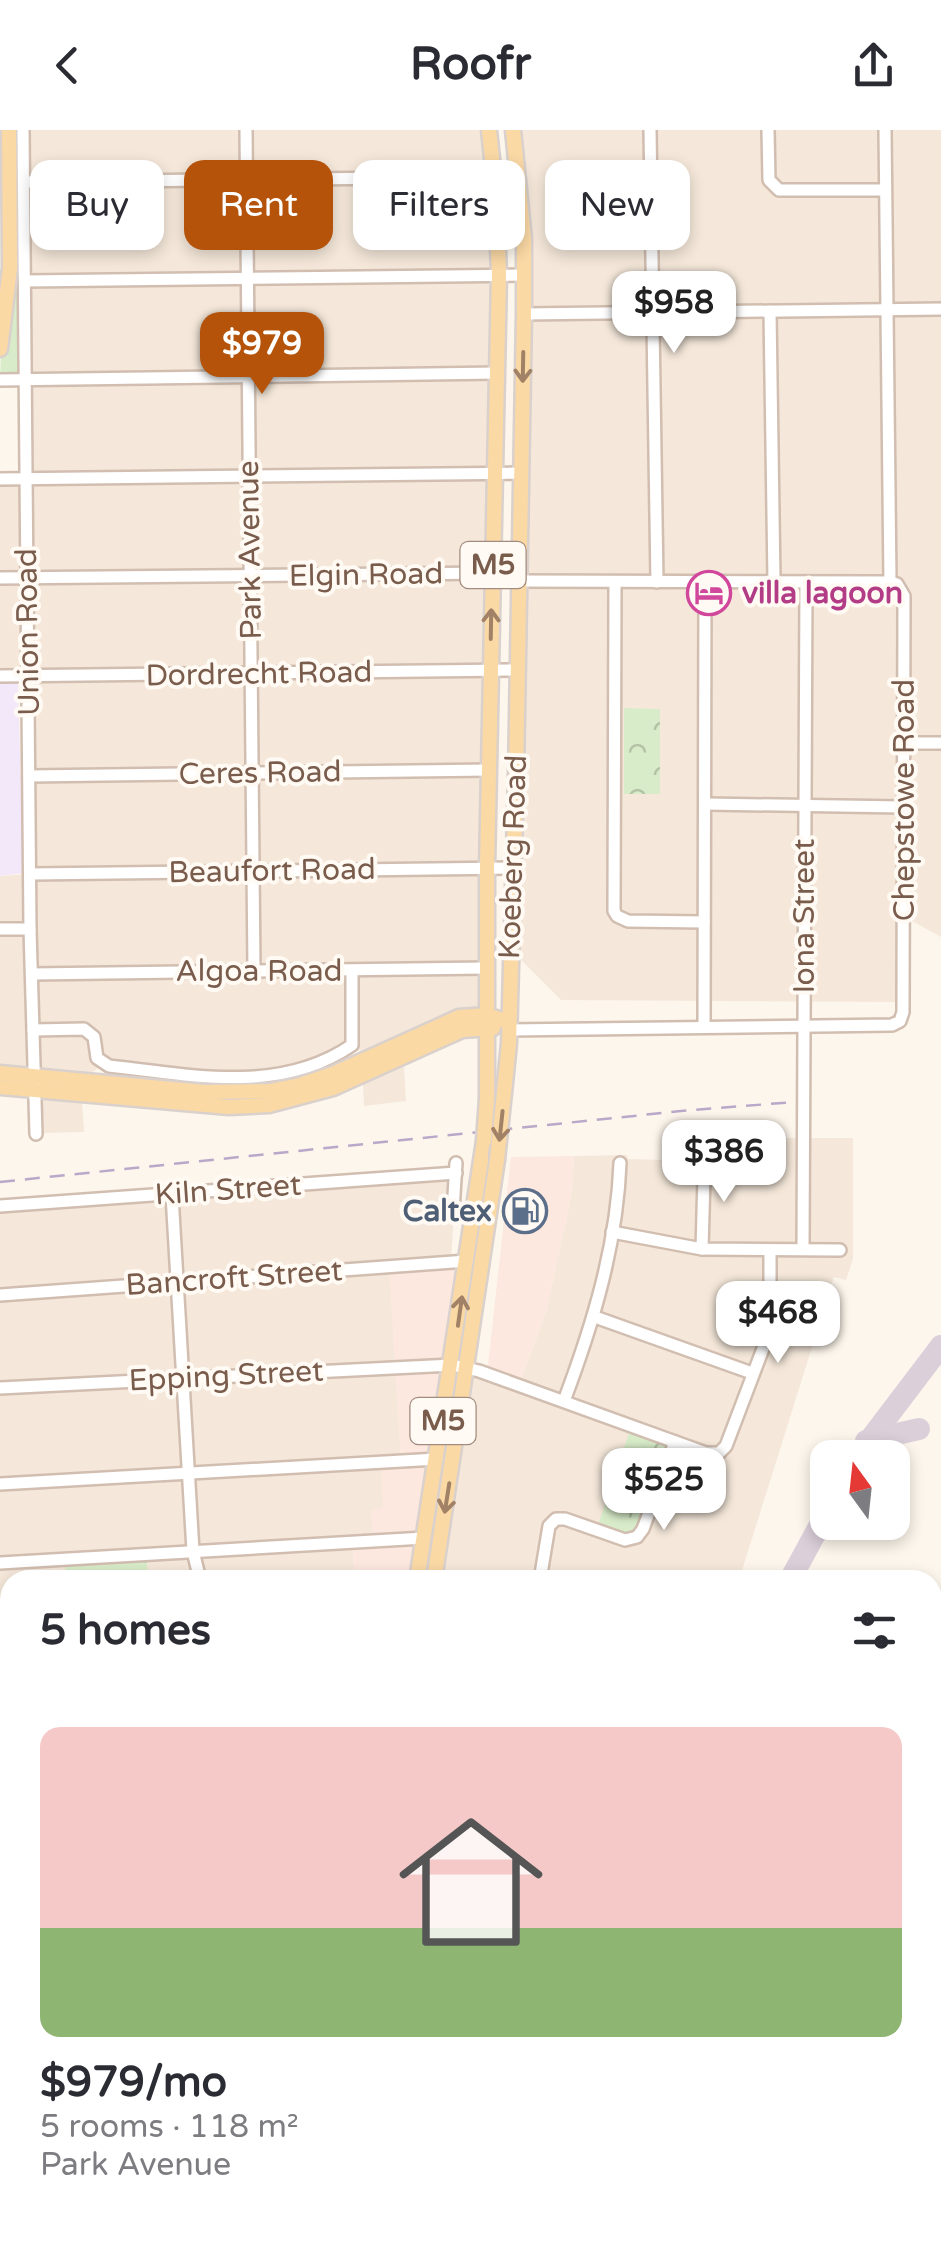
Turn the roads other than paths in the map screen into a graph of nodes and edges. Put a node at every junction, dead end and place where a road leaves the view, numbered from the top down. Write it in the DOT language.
graph roads {
  1 [pos="9,130"];
  2 [pos="23,130"];
  3 [pos="246,130"];
  4 [pos="488,130"];
  5 [pos="513,130"];
  6 [pos="650,130"];
  7 [pos="768,130"];
  8 [pos="885,130"];
  9 [pos="246,160"];
  10 [pos="492,160"];
  11 [pos="184,180"];
  12 [pos="24,182"];
  13 [pos="886,190"];
  14 [pos="247,250"];
  15 [pos="497,250"];
  16 [pos="524,275"];
  17 [pos="498,276"];
  18 [pos="247,279"];
  19 [pos="25,281"];
  20 [pos="941,309"];
  21 [pos="887,310"];
  22 [pos="770,311"];
  23 [pos="653,312"];
  24 [pos="524,314"];
  25 [pos="0,349"];
  26 [pos="497,373"];
  27 [pos="248,376"];
  28 [pos="0,380"];
  29 [pos="25,380"];
  30 [pos="495,473"];
  31 [pos="521,473"];
  32 [pos="249,476"];
  33 [pos="0,479"];
  34 [pos="27,479"];
  35 [pos="492,573"];
  36 [pos="250,576"];
  37 [pos="0,578"];
  38 [pos="28,578"];
  39 [pos="519,581"];
  40 [pos="774,581"];
  41 [pos="615,582"];
  42 [pos="657,582"];
  43 [pos="890,582"];
  44 [pos="705,583"];
  45 [pos="806,583"];
  46 [pos="517,670"];
  47 [pos="490,671"];
  48 [pos="251,674"];
  49 [pos="0,676"];
  50 [pos="29,676"];
  51 [pos="904,743"];
  52 [pos="941,744"];
  53 [pos="490,770"];
  54 [pos="253,773"];
  55 [pos="30,776"];
  56 [pos="706,804"];
  57 [pos="805,805"];
  58 [pos="903,807"];
  59 [pos="487,868"];
  60 [pos="513,868"];
  61 [pos="252,872"];
  62 [pos="31,874"];
  63 [pos="704,922"];
  64 [pos="0,929"];
  65 [pos="30,929"];
  66 [pos="486,968"];
  67 [pos="254,971"];
  68 [pos="352,971"];
  69 [pos="32,974"];
  70 [pos="488,1021"];
  71 [pos="704,1026"];
  72 [pos="803,1026"];
  73 [pos="512,1027"];
  74 [pos="32,1030"];
  75 [pos="0,1073"];
  76 [pos="33,1083"];
  77 [pos="0,1087"];
  78 [pos="36,1134"];
  79 [pos="704,1140"];
  80 [pos="620,1163"];
  81 [pos="172,1195"];
  82 [pos="0,1206"];
  83 [pos="453,1211"];
  84 [pos="612,1232"];
  85 [pos="702,1249"];
  86 [pos="803,1249"];
  87 [pos="770,1250"];
  88 [pos="840,1250"];
  89 [pos="467,1261"];
  90 [pos="178,1282"];
  91 [pos="0,1295"];
  92 [pos="594,1317"];
  93 [pos="452,1365"];
  94 [pos="468,1368"];
  95 [pos="752,1373"];
  96 [pos="184,1378"];
  97 [pos="0,1388"];
  98 [pos="564,1401"];
  99 [pos="676,1442"];
  100 [pos="437,1459"];
  101 [pos="190,1472"];
  102 [pos="0,1484"];
  103 [pos="424,1538"];
  104 [pos="194,1552"];
  105 [pos="0,1562"];
  106 [pos="198,1570"];
  107 [pos="419,1570"];
  108 [pos="436,1570"];
  109 [pos="542,1570"];
  1 -- 25 [label="main road"];
  2 -- 12 [label="street, Union Road"];
  3 -- 9 [label="street, Park Avenue"];
  4 -- 10 [label="main road, Koeberg Road / M5"];
  5 -- 16 [label="main road, Koeberg Road / M5"];
  6 -- 23 [label="street"];
  7 -- 13 [label="street"];
  8 -- 13 [label="street, Chepstowe Road"];
  11 -- 12 [label="street"];
  12 -- 19 [label="street, Union Road"];
  13 -- 21 [label="street, Chepstowe Road"];
  14 -- 18 [label="street, Park Avenue"];
  15 -- 17 [label="main road, Koeberg Road / M5"];
  16 -- 17 [label="street"];
  16 -- 24 [label="main road, Koeberg Road / M5"];
  17 -- 18 [label="street"];
  17 -- 26 [label="main road, Koeberg Road / M5"];
  18 -- 19 [label="street"];
  18 -- 27 [label="street, Park Avenue"];
  19 -- 29 [label="street, Union Road"];
  20 -- 21 [label="street"];
  21 -- 22 [label="street"];
  21 -- 43 [label="street, Chepstowe Road"];
  22 -- 23 [label="street"];
  22 -- 40 [label="street"];
  23 -- 24 [label="street"];
  23 -- 42 [label="street"];
  24 -- 31 [label="main road, Koeberg Road / M5, one-way"];
  26 -- 27 [label="street"];
  26 -- 30 [label="main road, Koeberg Road / M5"];
  27 -- 29 [label="street"];
  27 -- 32 [label="street, Park Avenue"];
  28 -- 29 [label="street"];
  29 -- 34 [label="street, Union Road"];
  30 -- 31 [label="street"];
  30 -- 32 [label="street"];
  30 -- 35 [label="main road, Koeberg Road / M5"];
  31 -- 39 [label="main road, Koeberg Road / M5"];
  32 -- 34 [label="street"];
  32 -- 36 [label="street, Park Avenue"];
  33 -- 34 [label="street"];
  34 -- 38 [label="street, Union Road"];
  35 -- 36 [label="street, Elgin Road"];
  47 -- 35 [label="main road, Koeberg Road / M5, one-way"];
  36 -- 38 [label="street, Elgin Road"];
  36 -- 48 [label="street, Park Avenue"];
  37 -- 38 [label="street, Elgin Road"];
  38 -- 50 [label="street, Union Road"];
  39 -- 41 [label="street"];
  39 -- 46 [label="main road, Koeberg Road / M5"];
  40 -- 44 [label="street"];
  40 -- 45 [label="street"];
  41 -- 42 [label="street"];
  41 -- 63 [label="street"];
  42 -- 44 [label="street"];
  43 -- 45 [label="street"];
  43 -- 51 [label="street, Chepstowe Road"];
  44 -- 56 [label="street"];
  45 -- 57 [label="street, Iona Street"];
  46 -- 47 [label="street, Dordrecht Road"];
  46 -- 60 [label="main road, Koeberg Road / M5"];
  47 -- 48 [label="street, Dordrecht Road"];
  47 -- 53 [label="main road, Koeberg Road / M5"];
  48 -- 50 [label="street, Dordrecht Road"];
  48 -- 54 [label="street, Park Avenue"];
  49 -- 50 [label="street, Dordrecht Road"];
  50 -- 55 [label="street, Union Road"];
  51 -- 52 [label="street"];
  51 -- 58 [label="street, Chepstowe Road"];
  53 -- 54 [label="street, Ceres Road"];
  53 -- 59 [label="main road, Koeberg Road / M5"];
  54 -- 55 [label="street, Ceres Road"];
  54 -- 61 [label="street, Park Avenue"];
  55 -- 62 [label="street, Union Road"];
  56 -- 57 [label="street"];
  56 -- 63 [label="street"];
  57 -- 58 [label="street"];
  57 -- 72 [label="street, Iona Street"];
  58 -- 72 [label="street, Chepstowe Road"];
  59 -- 60 [label="street, Beaufort Road"];
  59 -- 61 [label="street, Beaufort Road"];
  59 -- 66 [label="main road, Koeberg Road / M5"];
  60 -- 73 [label="main road, Koeberg Road / M5"];
  61 -- 62 [label="street, Beaufort Road"];
  61 -- 67 [label="street, Park Avenue"];
  62 -- 65 [label="street, Union Road"];
  63 -- 71 [label="street"];
  64 -- 65 [label="street"];
  65 -- 69 [label="street, Union Road"];
  66 -- 68 [label="street, Algoa Road"];
  66 -- 70 [label="main road, Koeberg Road / M5"];
  67 -- 68 [label="street, Algoa Road"];
  67 -- 69 [label="street, Algoa Road"];
  68 -- 74 [label="street"];
  69 -- 74 [label="street, Union Road"];
  70 -- 73 [label="main road"];
  70 -- 76 [label="main road"];
  70 -- 89 [label="main road, Koeberg Road / M5, bridge"];
  71 -- 72 [label="street"];
  71 -- 73 [label="street"];
  72 -- 86 [label="street, Iona Street"];
  73 -- 94 [label="main road, Koeberg Road / M5, one-way, bridge"];
  74 -- 76 [label="street, Union Road"];
  75 -- 76 [label="main road"];
  76 -- 77 [label="main road"];
  76 -- 78 [label="street, Union Road"];
  79 -- 85 [label="street"];
  80 -- 84 [label="street"];
  81 -- 82 [label="street, Kiln Street"];
  81 -- 83 [label="street, Kiln Street"];
  81 -- 90 [label="street"];
  84 -- 85 [label="street"];
  84 -- 92 [label="street"];
  85 -- 87 [label="street"];
  86 -- 87 [label="street"];
  86 -- 88 [label="street"];
  87 -- 95 [label="street"];
  89 -- 90 [label="street, Bancroft Street"];
  93 -- 89 [label="main road, Koeberg Road / M5, one-way"];
  90 -- 91 [label="street, Bancroft Street"];
  90 -- 96 [label="street"];
  92 -- 95 [label="street"];
  92 -- 98 [label="street"];
  93 -- 94 [label="street, Epping Street"];
  93 -- 96 [label="street, Epping Street"];
  93 -- 100 [label="main road, Koeberg Road / M5"];
  94 -- 98 [label="street, Epping Street"];
  94 -- 108 [label="main road, Koeberg Road / M5, one-way"];
  95 -- 99 [label="street, Epping Street"];
  96 -- 97 [label="street, Epping Street"];
  96 -- 101 [label="street"];
  98 -- 99 [label="street, Epping Street"];
  99 -- 109 [label="street"];
  100 -- 101 [label="street"];
  100 -- 103 [label="main road, Koeberg Road / M5"];
  101 -- 102 [label="street"];
  101 -- 104 [label="street"];
  103 -- 104 [label="street"];
  103 -- 107 [label="main road, Koeberg Road / M5"];
  104 -- 105 [label="street"];
  104 -- 106 [label="street"];
}
